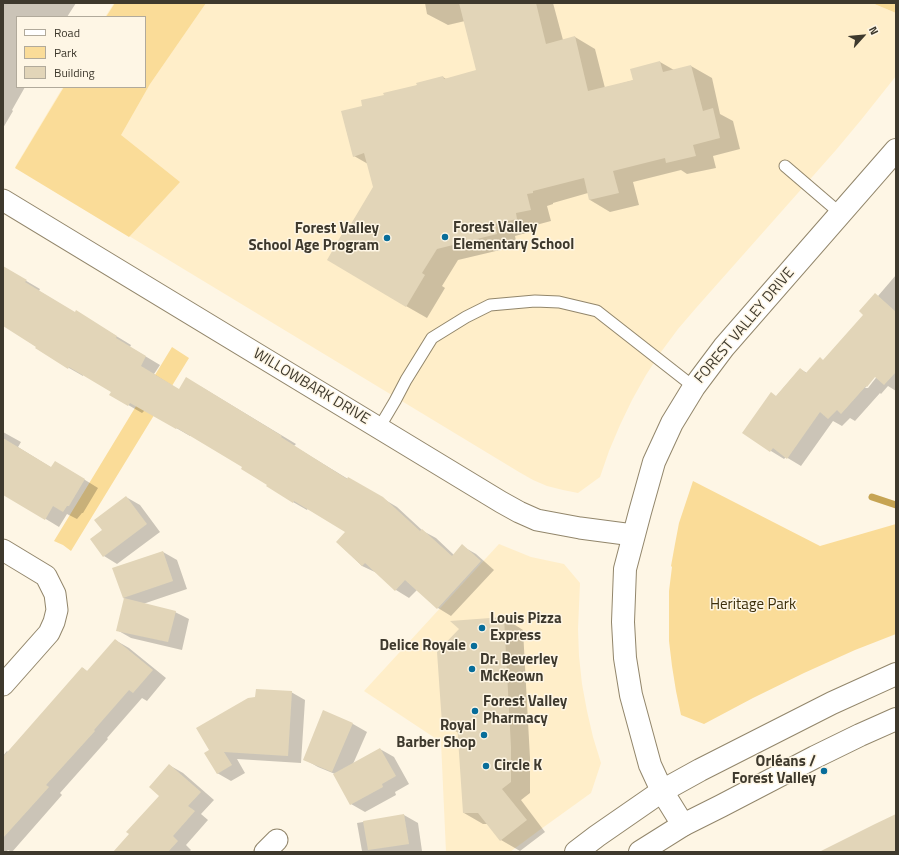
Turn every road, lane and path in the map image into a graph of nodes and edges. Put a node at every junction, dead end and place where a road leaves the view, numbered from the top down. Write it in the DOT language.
graph roads {
  1 [pos="896,150"];
  2 [pos="785,166"];
  3 [pos="3,200"];
  4 [pos="841,214"];
  5 [pos="694,387"];
  6 [pos="379,428"];
  7 [pos="633,535"];
  8 [pos="3,550"];
  9 [pos="896,674"];
  10 [pos="3,685"];
  11 [pos="896,719"];
  12 [pos="662,791"];
  13 [pos="683,825"];
  14 [pos="576,852"];
  15 [pos="640,852"];
  1 -- 4 [label="street, FOREST VALLEY DRIVE"];
  2 -- 4 [label="lane"];
  3 -- 6 [label="street, WILLOWBARK DRIVE"];
  4 -- 5 [label="street, FOREST VALLEY DRIVE"];
  5 -- 6 [label="lane"];
  5 -- 7 [label="street, FOREST VALLEY DRIVE"];
  6 -- 7 [label="street, WILLOWBARK DRIVE"];
  7 -- 12 [label="street, FOREST VALLEY DRIVE"];
  8 -- 10 [label="street"];
  9 -- 12 [label="street"];
  11 -- 13 [label="street"];
  12 -- 13 [label="street, FOREST VALLEY DRIVE"];
  12 -- 14 [label="street"];
  13 -- 15 [label="street"];
}
